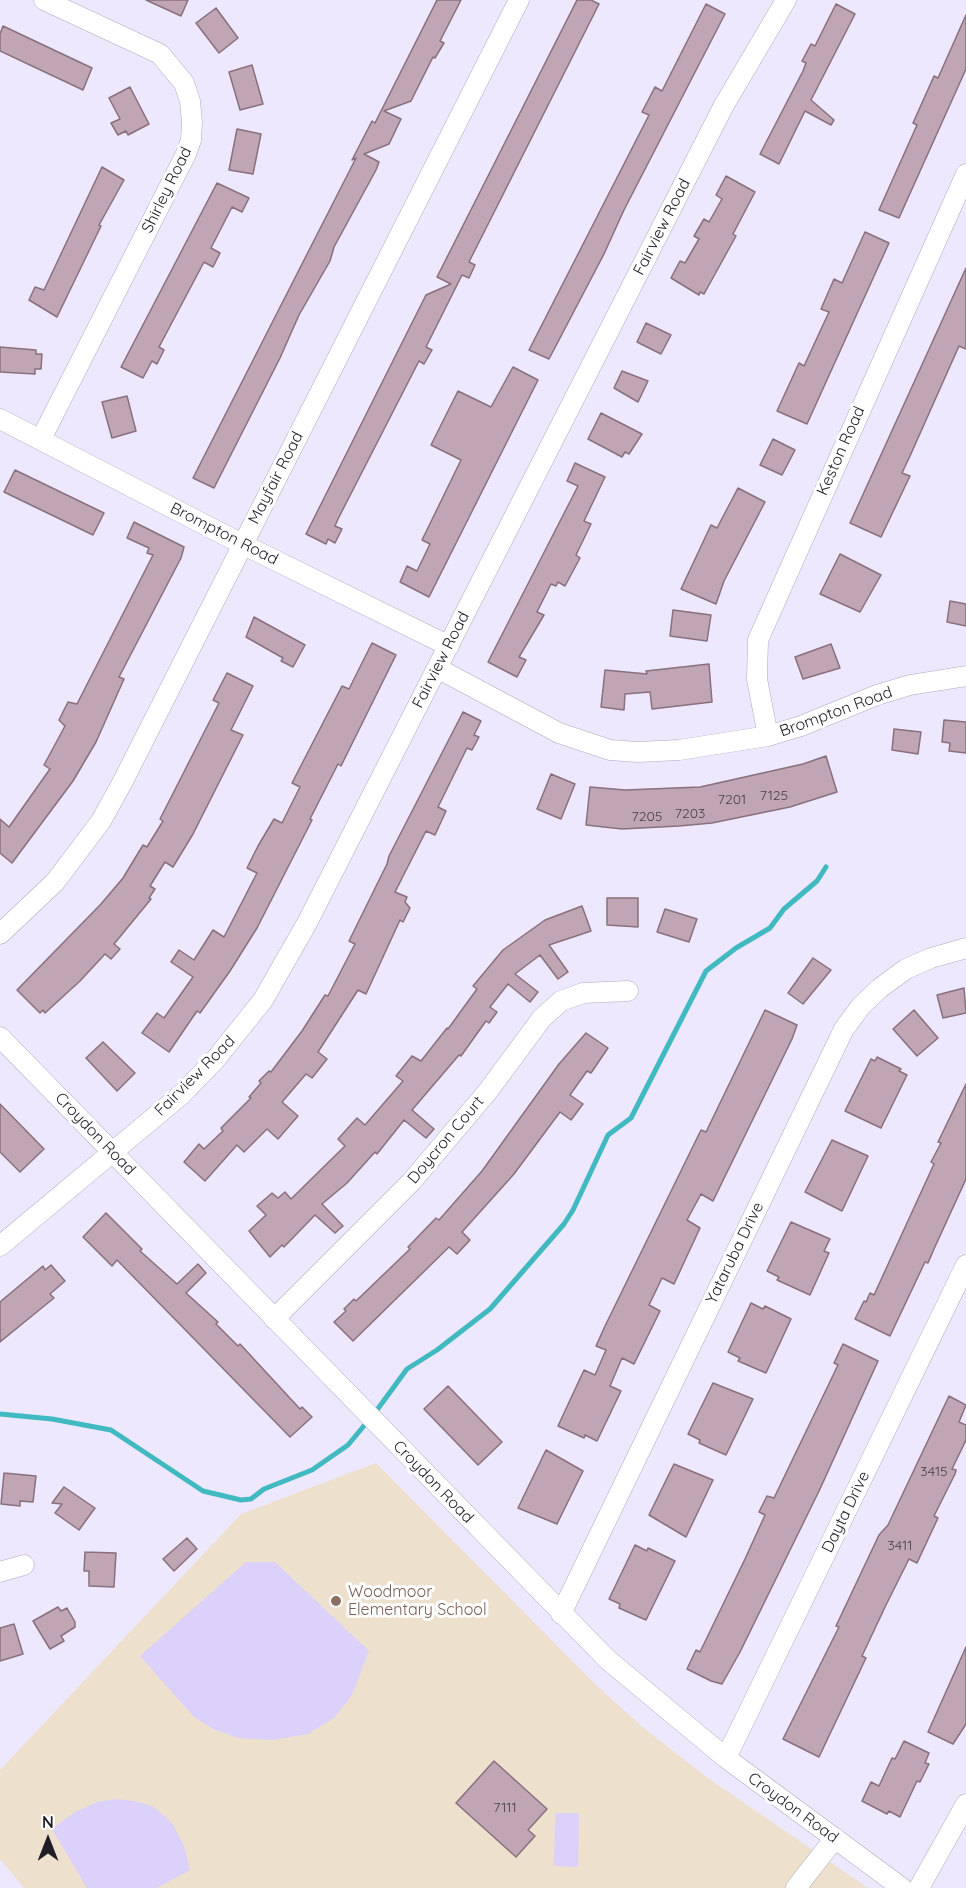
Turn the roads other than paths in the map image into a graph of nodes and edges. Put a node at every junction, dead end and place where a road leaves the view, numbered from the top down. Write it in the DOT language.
graph roads {
  1 [pos="44,0"];
  2 [pos="519,0"];
  3 [pos="786,0"];
  4 [pos="966,174"];
  5 [pos="0,419"];
  6 [pos="41,439"];
  7 [pos="242,544"];
  8 [pos="449,646"];
  9 [pos="437,668"];
  10 [pos="966,676"];
  11 [pos="768,736"];
  12 [pos="0,934"];
  13 [pos="966,948"];
  14 [pos="628,991"];
  15 [pos="0,1036"];
  16 [pos="113,1153"];
  17 [pos="0,1246"];
  18 [pos="966,1265"];
  19 [pos="274,1319"];
  20 [pos="24,1565"];
  21 [pos="0,1572"];
  22 [pos="561,1614"];
  23 [pos="726,1758"];
  24 [pos="966,1804"];
  25 [pos="835,1838"];
  26 [pos="796,1888"];
  27 [pos="902,1888"];
  28 [pos="919,1888"];
  1 -- 6 [label="street, Shirley Road"];
  2 -- 7 [label="street, Mayfair Road"];
  3 -- 8 [label="street, Fairview Road"];
  4 -- 11 [label="street, Keston Road"];
  5 -- 6 [label="street, Brompton Road"];
  6 -- 7 [label="street, Brompton Road"];
  7 -- 8 [label="street, Brompton Road"];
  7 -- 12 [label="street, Mayfair Road"];
  8 -- 9 [label="street, Fairview Road"];
  9 -- 11 [label="street, Brompton Road"];
  9 -- 16 [label="street, Fairview Road"];
  10 -- 11 [label="street, Brompton Road"];
  13 -- 22 [label="street, Yataruba Drive"];
  14 -- 19 [label="street, Doycron Court"];
  15 -- 16 [label="street, Croydon Road"];
  16 -- 17 [label="street, Fairview Road"];
  16 -- 19 [label="street, Croydon Road"];
  18 -- 23 [label="street, Dayta Drive"];
  19 -- 22 [label="street, Croydon Road"];
  20 -- 21 [label="street"];
  22 -- 23 [label="street, Croydon Road"];
  23 -- 25 [label="street, Croydon Road"];
  24 -- 28 [label="street"];
  25 -- 26 [label="street"];
  25 -- 27 [label="street, Croydon Road"];
}
